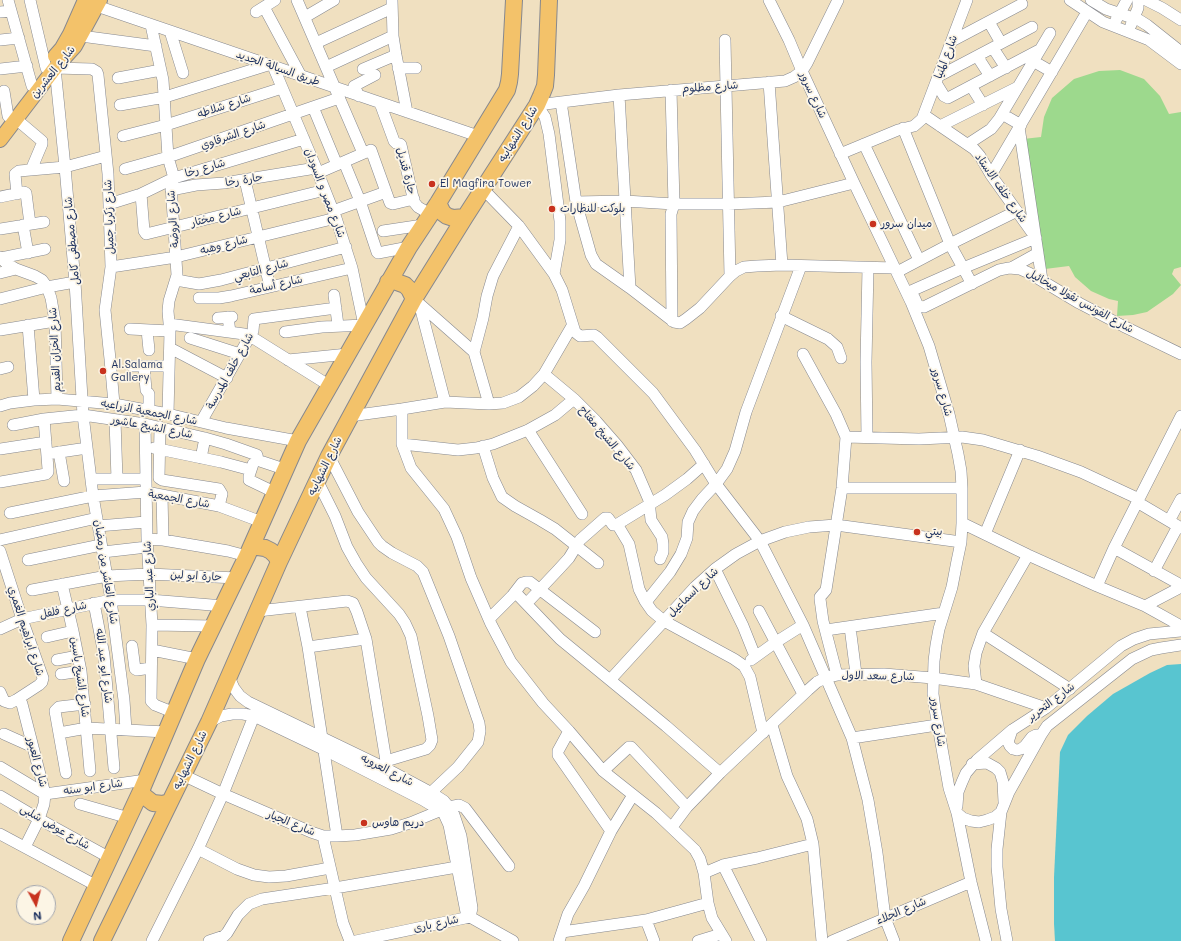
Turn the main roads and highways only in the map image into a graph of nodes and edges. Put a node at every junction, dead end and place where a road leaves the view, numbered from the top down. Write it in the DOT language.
graph roads {
  1 [pos="514,0"];
  2 [pos="549,0"];
  3 [pos="89,2"];
  4 [pos="51,68"];
  5 [pos="8,120"];
  6 [pos="0,140"];
  7 [pos="430,214"];
  8 [pos="465,217"];
  9 [pos="388,282"];
  10 [pos="417,303"];
  11 [pos="249,552"];
  12 [pos="279,562"];
  13 [pos="143,786"];
  14 [pos="169,802"];
  15 [pos="71,941"];
  16 [pos="102,941"];
  1 -- 7 [label="highway"];
  2 -- 8 [label="highway, شارع الشهابيه"];
  3 -- 4 [label="main road, شارع العشرين"];
  3 -- 4 [label="main road, شارع العشرين"];
  4 -- 5 [label="main road, شارع العشرين"];
  4 -- 5 [label="main road, شارع العشرين"];
  5 -- 6 [label="main road, شارع العشرين"];
  7 -- 8 [label="highway"];
  7 -- 9 [label="highway"];
  8 -- 10 [label="highway, شارع الشهابيه"];
  9 -- 10 [label="highway"];
  9 -- 11 [label="highway"];
  10 -- 12 [label="highway, شارع الشهابيه"];
  11 -- 12 [label="highway"];
  11 -- 13 [label="highway"];
  12 -- 14 [label="highway, شارع الشهابيه"];
  13 -- 14 [label="highway"];
  13 -- 15 [label="highway"];
  14 -- 16 [label="highway, شارع الشهابيه"];
}
